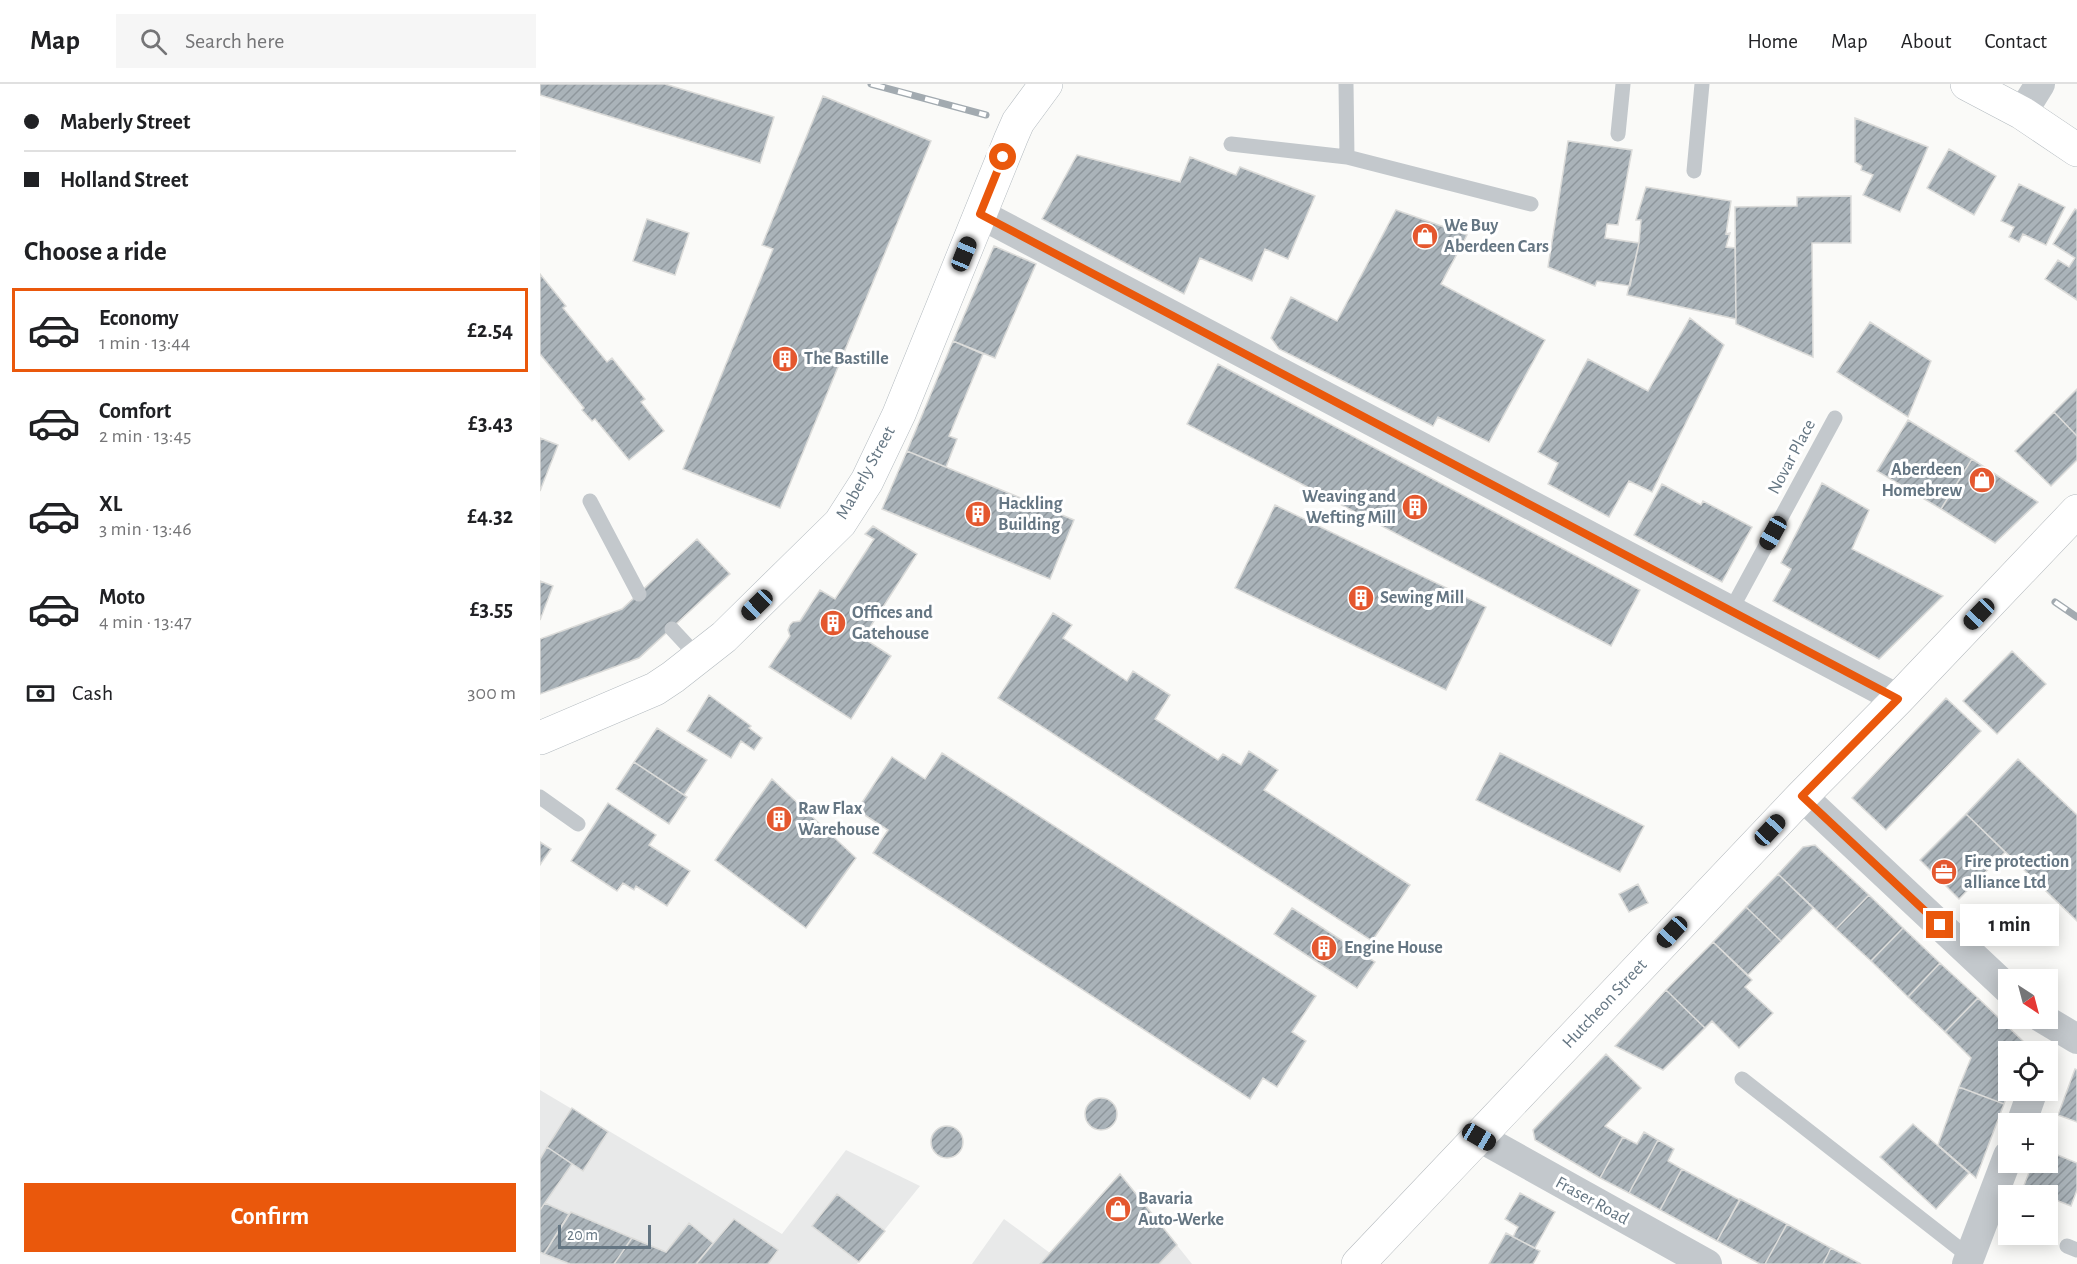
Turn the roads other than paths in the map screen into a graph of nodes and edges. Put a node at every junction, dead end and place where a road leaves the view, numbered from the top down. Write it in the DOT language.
graph roads {
  1 [pos="1046,84"];
  2 [pos="1346,84"];
  3 [pos="1623,84"];
  4 [pos="1702,84"];
  5 [pos="1967,84"];
  6 [pos="2040,84"];
  7 [pos="2022,113"];
  8 [pos="1618,134"];
  9 [pos="1231,144"];
  10 [pos="2077,150"];
  11 [pos="1347,157"];
  12 [pos="1694,171"];
  13 [pos="1530,204"];
  14 [pos="980,214"];
  15 [pos="1835,418"];
  16 [pos="590,501"];
  17 [pos="2077,511"];
  18 [pos="639,594"];
  19 [pos="1731,610"];
  20 [pos="672,629"];
  21 [pos="699,658"];
  22 [pos="1898,699"];
  23 [pos="540,738"];
  24 [pos="1802,796"];
  25 [pos="540,797"];
  26 [pos="578,824"];
  27 [pos="1998,980"];
  28 [pos="1742,1079"];
  29 [pos="1479,1137"];
  30 [pos="2002,1173"];
  31 [pos="1969,1260"];
  32 [pos="1358,1264"];
  33 [pos="1707,1264"];
  1 -- 14 [label="main road, Maberly Street"];
  2 -- 11 [label="lane"];
  3 -- 8 [label="lane"];
  4 -- 12 [label="lane"];
  5 -- 7 [label="main road"];
  6 -- 7 [label="street"];
  7 -- 10 [label="main road"];
  9 -- 11 [label="lane"];
  11 -- 13 [label="lane"];
  14 -- 19 [label="street"];
  14 -- 21 [label="main road, Maberly Street"];
  15 -- 19 [label="lane, Novar Place"];
  16 -- 18 [label="lane"];
  17 -- 22 [label="main road, Hutcheon Street"];
  19 -- 22 [label="street"];
  20 -- 21 [label="lane"];
  21 -- 23 [label="main road, Maberly Street"];
  22 -- 24 [label="main road, Hutcheon Street"];
  24 -- 27 [label="street"];
  24 -- 29 [label="main road, Hutcheon Street"];
  25 -- 26 [label="lane"];
  28 -- 31 [label="lane"];
  29 -- 32 [label="main road, Hutcheon Street"];
  29 -- 33 [label="street, Fraser Road"];
  30 -- 31 [label="street"];
}
